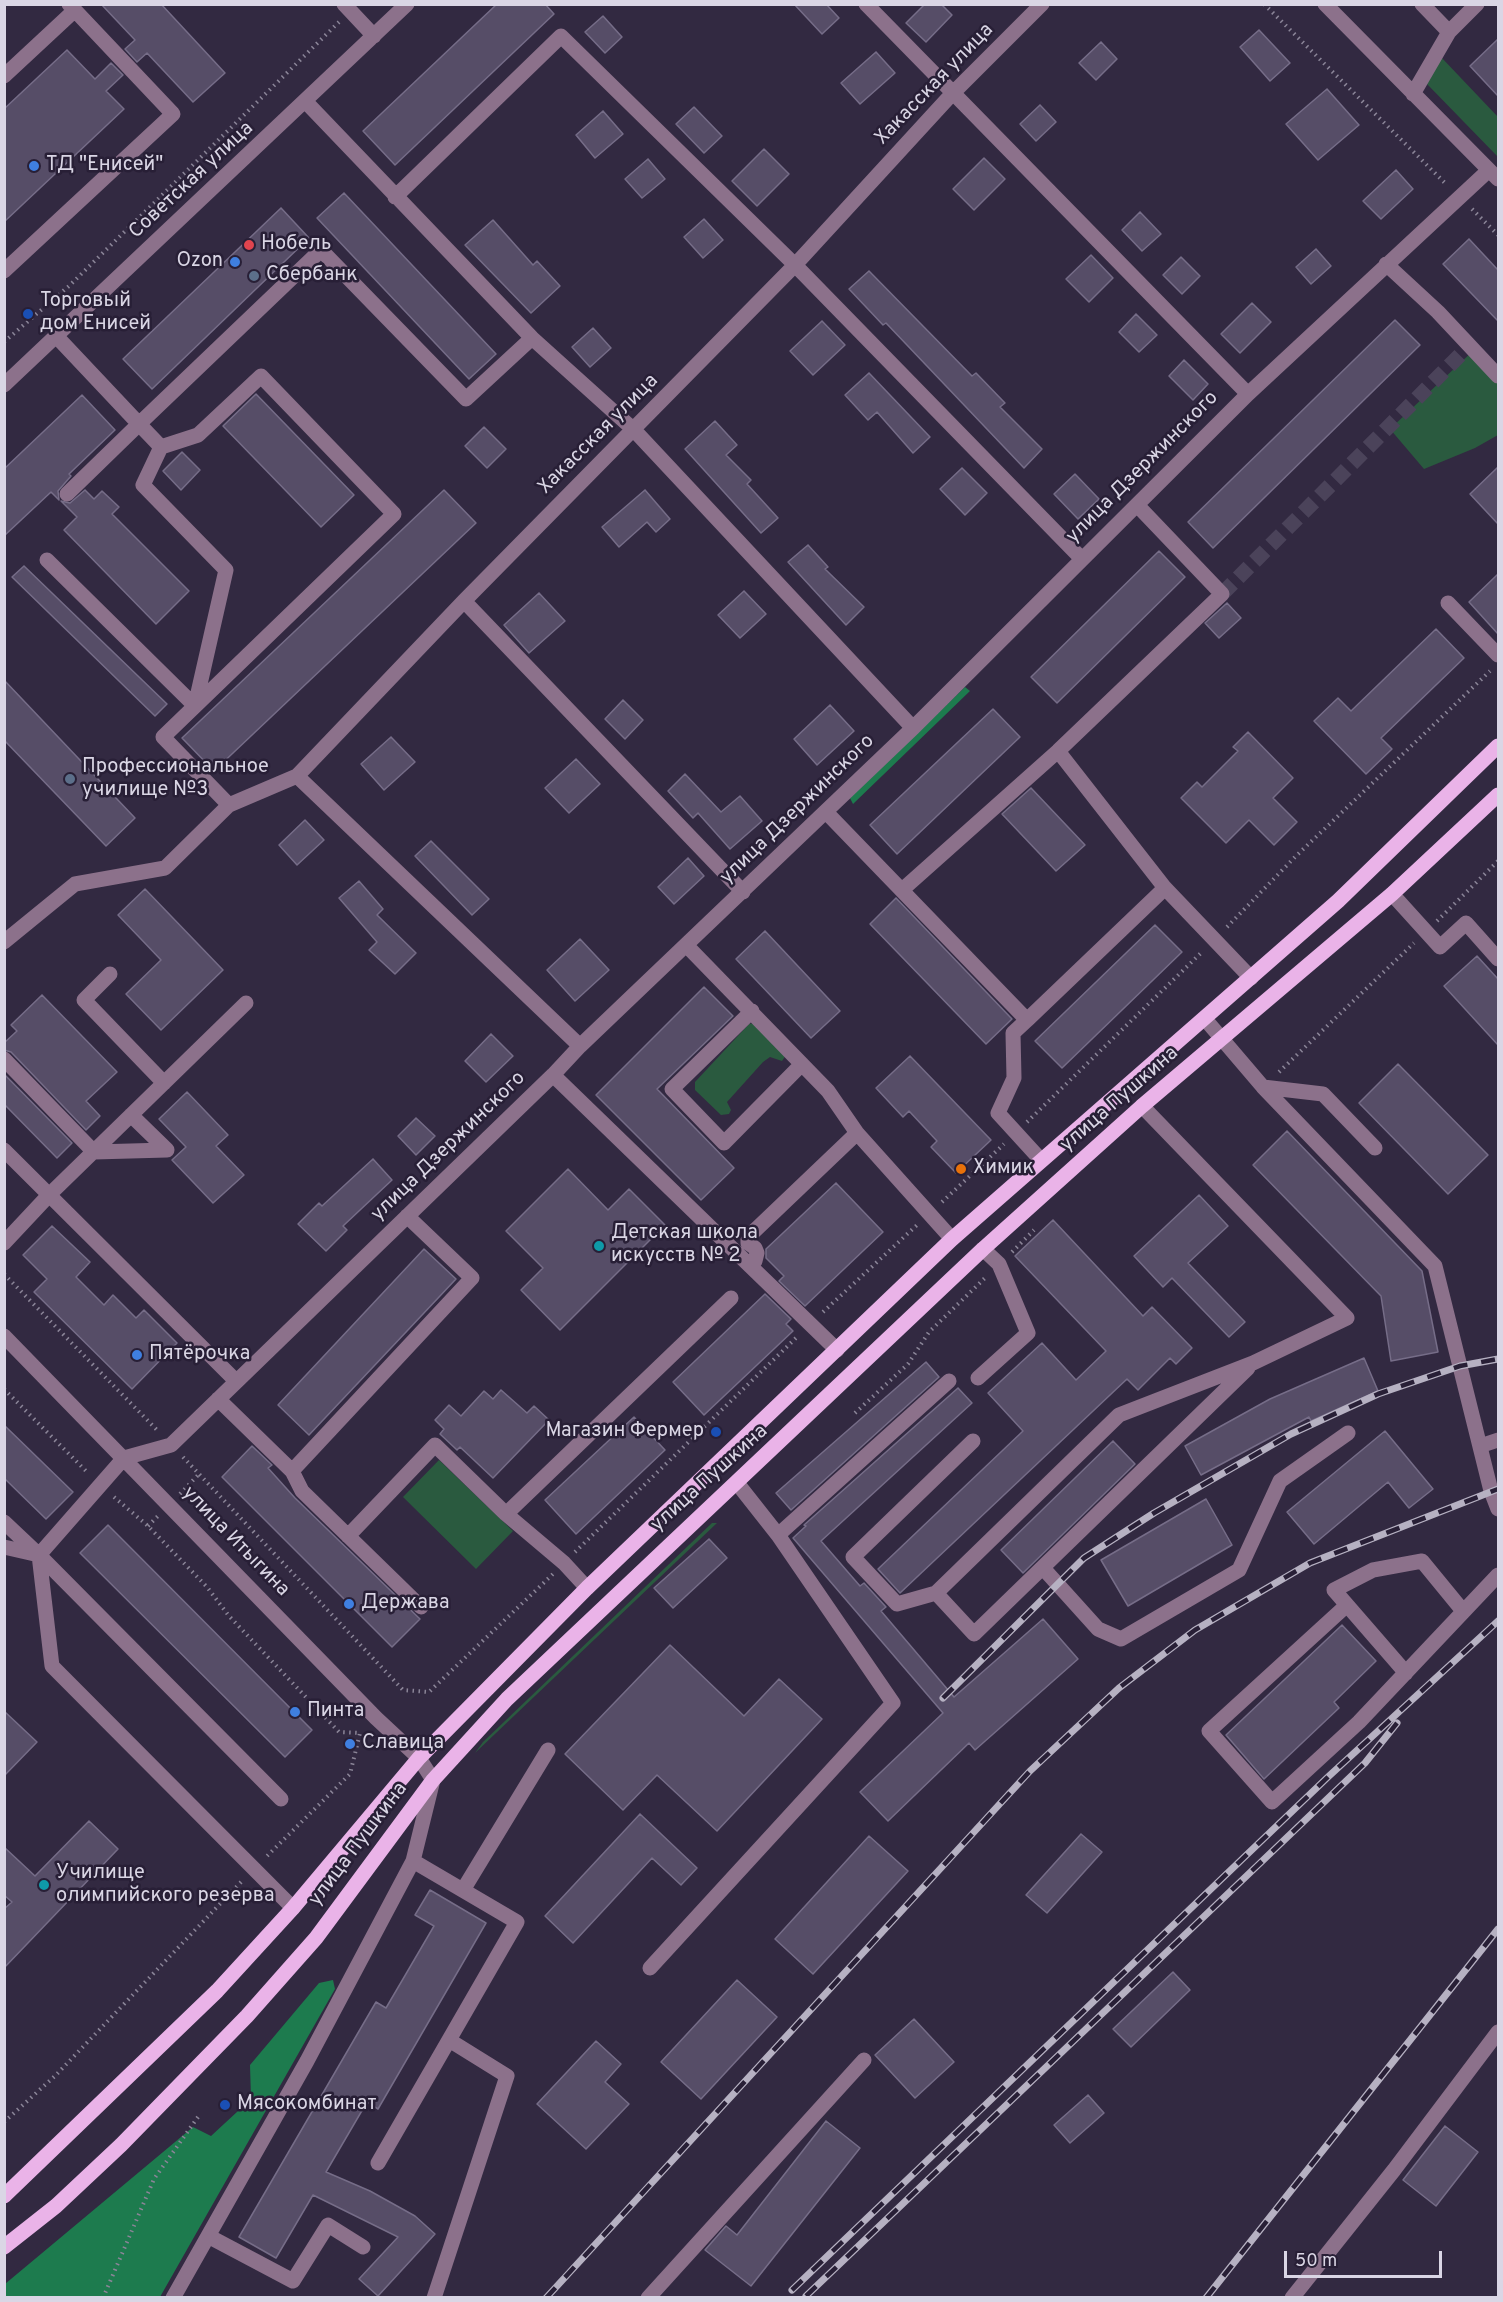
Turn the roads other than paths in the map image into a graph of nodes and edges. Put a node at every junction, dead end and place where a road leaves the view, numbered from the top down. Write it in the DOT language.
graph roads {
  1 [pos="407,4"];
  2 [pos="866,4"];
  3 [pos="1042,4"];
  4 [pos="1325,4"];
  5 [pos="1422,4"];
  6 [pos="1477,4"];
  7 [pos="72,7"];
  8 [pos="347,8"];
  9 [pos="1449,32"];
  10 [pos="374,36"];
  11 [pos="4,76"];
  12 [pos="1413,94"];
  13 [pos="951,95"];
  14 [pos="306,102"];
  15 [pos="1494,175"];
  16 [pos="395,196"];
  17 [pos="1386,264"];
  18 [pos="795,265"];
  19 [pos="4,271"];
  20 [pos="57,337"];
  21 [pos="532,338"];
  22 [pos="1498,376"];
  23 [pos="4,385"];
  24 [pos="1248,394"];
  25 [pos="139,424"];
  26 [pos="634,430"];
  27 [pos="161,447"];
  28 [pos="67,494"];
  29 [pos="1137,505"];
  30 [pos="1081,558"];
  31 [pos="48,560"];
  32 [pos="464,601"];
  33 [pos="1448,603"];
  34 [pos="1498,655"];
  35 [pos="195,706"];
  36 [pos="913,728"];
  37 [pos="1498,746"];
  38 [pos="1058,751"];
  39 [pos="297,776"];
  40 [pos="1498,795"];
  41 [pos="229,805"];
  42 [pos="826,812"];
  43 [pos="1165,888"];
  44 [pos="902,890"];
  45 [pos="742,892"];
  46 [pos="1392,894"];
  47 [pos="4,942"];
  48 [pos="687,946"];
  49 [pos="1498,959"];
  50 [pos="110,974"];
  51 [pos="1251,978"];
  52 [pos="246,1003"];
  53 [pos="752,1011"];
  54 [pos="1204,1019"];
  55 [pos="1027,1020"];
  56 [pos="1223,1040"];
  57 [pos="580,1046"];
  58 [pos="4,1059"];
  59 [pos="802,1064"];
  60 [pos="554,1075"];
  61 [pos="164,1083"];
  62 [pos="1263,1087"];
  63 [pos="1142,1106"];
  64 [pos="131,1115"];
  65 [pos="857,1133"];
  66 [pos="1375,1148"];
  67 [pos="4,1150"];
  68 [pos="94,1152"];
  69 [pos="1040,1159"];
  70 [pos="49,1195"];
  71 [pos="407,1216"];
  72 [pos="951,1239"];
  73 [pos="4,1244"];
  74 [pos="983,1249"];
  75 [pos="750,1266"];
  76 [pos="731,1298"];
  77 [pos="4,1336"];
  78 [pos="837,1350"];
  79 [pos="1253,1364"];
  80 [pos="978,1378"];
  81 [pos="236,1382"];
  82 [pos="949,1382"];
  83 [pos="218,1399"];
  84 [pos="1348,1433"];
  85 [pos="1498,1440"];
  86 [pos="974,1441"];
  87 [pos="1480,1446"];
  88 [pos="124,1458"];
  89 [pos="292,1471"];
  90 [pos="737,1483"];
  91 [pos="1498,1509"];
  92 [pos="506,1514"];
  93 [pos="4,1522"];
  94 [pos="778,1535"];
  95 [pos="348,1536"];
  96 [pos="4,1547"];
  97 [pos="39,1555"];
  98 [pos="1043,1568"];
  99 [pos="1498,1575"];
  100 [pos="587,1588"];
  101 [pos="936,1593"];
  102 [pos="1347,1605"];
  103 [pos="421,1607"];
  104 [pos="1463,1611"];
  105 [pos="1406,1673"];
  106 [pos="548,1750"];
  107 [pos="419,1758"];
  108 [pos="433,1780"];
  109 [pos="281,1799"];
  110 [pos="413,1861"];
  111 [pos="463,1890"];
  112 [pos="293,1908"];
  113 [pos="650,1968"];
  114 [pos="1498,2032"];
  115 [pos="449,2040"];
  116 [pos="864,2060"];
  117 [pos="378,2163"];
  118 [pos="4,2196"];
  119 [pos="208,2236"];
  120 [pos="4,2247"];
  121 [pos="363,2247"];
  122 [pos="173,2298"];
  123 [pos="434,2298"];
  124 [pos="648,2298"];
  125 [pos="1292,2298"];
  1 -- 10 [label="street, Советская улица"];
  2 -- 13 [label="street"];
  3 -- 13 [label="street, Хакасская улица"];
  4 -- 12 [label="street"];
  5 -- 9 [label="street"];
  6 -- 9 [label="street"];
  7 -- 11 [label="street"];
  7 -- 19 [label="street"];
  8 -- 10 [label="street"];
  9 -- 12 [label="street"];
  10 -- 14 [label="street, Советская улица"];
  12 -- 15 [label="street"];
  13 -- 18 [label="street, Хакасская улица"];
  13 -- 24 [label="street"];
  14 -- 16 [label="street"];
  14 -- 20 [label="street, Советская улица"];
  15 -- 17 [label="street, улица Дзержинского"];
  16 -- 18 [label="street"];
  16 -- 21 [label="street"];
  17 -- 22 [label="street"];
  17 -- 24 [label="street, улица Дзержинского"];
  18 -- 26 [label="street, Хакасская улица"];
  18 -- 30 [label="street"];
  20 -- 23 [label="street, Советская улица"];
  20 -- 25 [label="street"];
  21 -- 25 [label="street"];
  21 -- 26 [label="street"];
  24 -- 29 [label="street, улица Дзержинского"];
  25 -- 27 [label="street"];
  25 -- 28 [label="street"];
  26 -- 32 [label="street, Хакасская улица"];
  26 -- 36 [label="street"];
  27 -- 35 [label="street"];
  27 -- 35 [label="street"];
  29 -- 30 [label="street, улица Дзержинского"];
  29 -- 38 [label="street"];
  30 -- 36 [label="street, улица Дзержинского"];
  31 -- 35 [label="street"];
  32 -- 39 [label="street, Хакасская улица"];
  32 -- 45 [label="street"];
  33 -- 34 [label="street"];
  35 -- 41 [label="street"];
  36 -- 42 [label="street, улица Дзержинского"];
  37 -- 51 [label="main road, улица Пушкина"];
  38 -- 43 [label="street"];
  38 -- 44 [label="street"];
  39 -- 41 [label="street, Хакасская улица"];
  39 -- 57 [label="street"];
  40 -- 46 [label="main road, улица Пушкина"];
  41 -- 47 [label="street, Хакасская улица"];
  42 -- 44 [label="street"];
  42 -- 45 [label="street, улица Дзержинского"];
  43 -- 51 [label="street"];
  43 -- 55 [label="street"];
  44 -- 55 [label="street"];
  45 -- 48 [label="street, улица Дзержинского"];
  46 -- 49 [label="street"];
  46 -- 56 [label="main road, улица Пушкина"];
  48 -- 53 [label="street"];
  48 -- 57 [label="street, улица Дзержинского"];
  50 -- 61 [label="street"];
  51 -- 54 [label="main road, улица Пушкина"];
  52 -- 61 [label="street"];
  53 -- 59 [label="street"];
  53 -- 59 [label="street"];
  54 -- 56 [label="street"];
  54 -- 69 [label="main road, улица Пушкина"];
  55 -- 69 [label="street"];
  56 -- 62 [label="street"];
  56 -- 63 [label="main road, улица Пушкина"];
  57 -- 60 [label="street, улица Дзержинского"];
  58 -- 68 [label="street"];
  59 -- 65 [label="street"];
  60 -- 71 [label="street, улица Дзержинского"];
  60 -- 75 [label="street"];
  61 -- 64 [label="street"];
  62 -- 66 [label="street"];
  62 -- 87 [label="street"];
  63 -- 74 [label="main road, улица Пушкина"];
  63 -- 79 [label="street"];
  64 -- 68 [label="street"];
  64 -- 68 [label="street"];
  65 -- 72 [label="street"];
  65 -- 75 [label="street"];
  67 -- 70 [label="street"];
  68 -- 70 [label="street"];
  69 -- 72 [label="main road, улица Пушкина"];
  70 -- 73 [label="street"];
  70 -- 81 [label="street"];
  71 -- 81 [label="street, улица Дзержинского"];
  71 -- 89 [label="street"];
  72 -- 78 [label="main road, улица Пушкина"];
  74 -- 80 [label="street"];
  74 -- 90 [label="main road, улица Пушкина"];
  75 -- 78 [label="street"];
  76 -- 92 [label="street"];
  77 -- 88 [label="street, улица Итыгина"];
  78 -- 100 [label="main road, улица Пушкина"];
  79 -- 98 [label="street"];
  79 -- 101 [label="street"];
  81 -- 83 [label="street, улица Дзержинского"];
  82 -- 94 [label="street"];
  83 -- 88 [label="street, улица Дзержинского"];
  83 -- 89 [label="street"];
  84 -- 98 [label="street"];
  85 -- 87 [label="street"];
  86 -- 101 [label="street"];
  87 -- 91 [label="street"];
  88 -- 97 [label="street"];
  88 -- 107 [label="street, улица Итыгина"];
  89 -- 95 [label="street"];
  90 -- 94 [label="street"];
  90 -- 108 [label="main road, улица Пушкина"];
  92 -- 95 [label="street"];
  92 -- 100 [label="street"];
  93 -- 97 [label="street"];
  94 -- 113 [label="street"];
  95 -- 103 [label="street"];
  96 -- 97 [label="street"];
  97 -- 109 [label="street"];
  97 -- 112 [label="street"];
  98 -- 101 [label="street"];
  99 -- 104 [label="street"];
  100 -- 107 [label="main road, улица Пушкина"];
  102 -- 104 [label="street"];
  102 -- 105 [label="street"];
  102 -- 105 [label="street"];
  104 -- 105 [label="street"];
  106 -- 111 [label="street"];
  107 -- 108 [label="street, улица Итыгина"];
  107 -- 112 [label="main road, улица Пушкина"];
  108 -- 110 [label="street"];
  108 -- 120 [label="main road, улица Пушкина"];
  110 -- 111 [label="street"];
  110 -- 119 [label="street"];
  111 -- 115 [label="street"];
  112 -- 118 [label="main road, улица Пушкина"];
  114 -- 125 [label="street"];
  115 -- 117 [label="street"];
  115 -- 123 [label="street"];
  116 -- 124 [label="street"];
  119 -- 121 [label="street"];
  119 -- 122 [label="street"];
}
